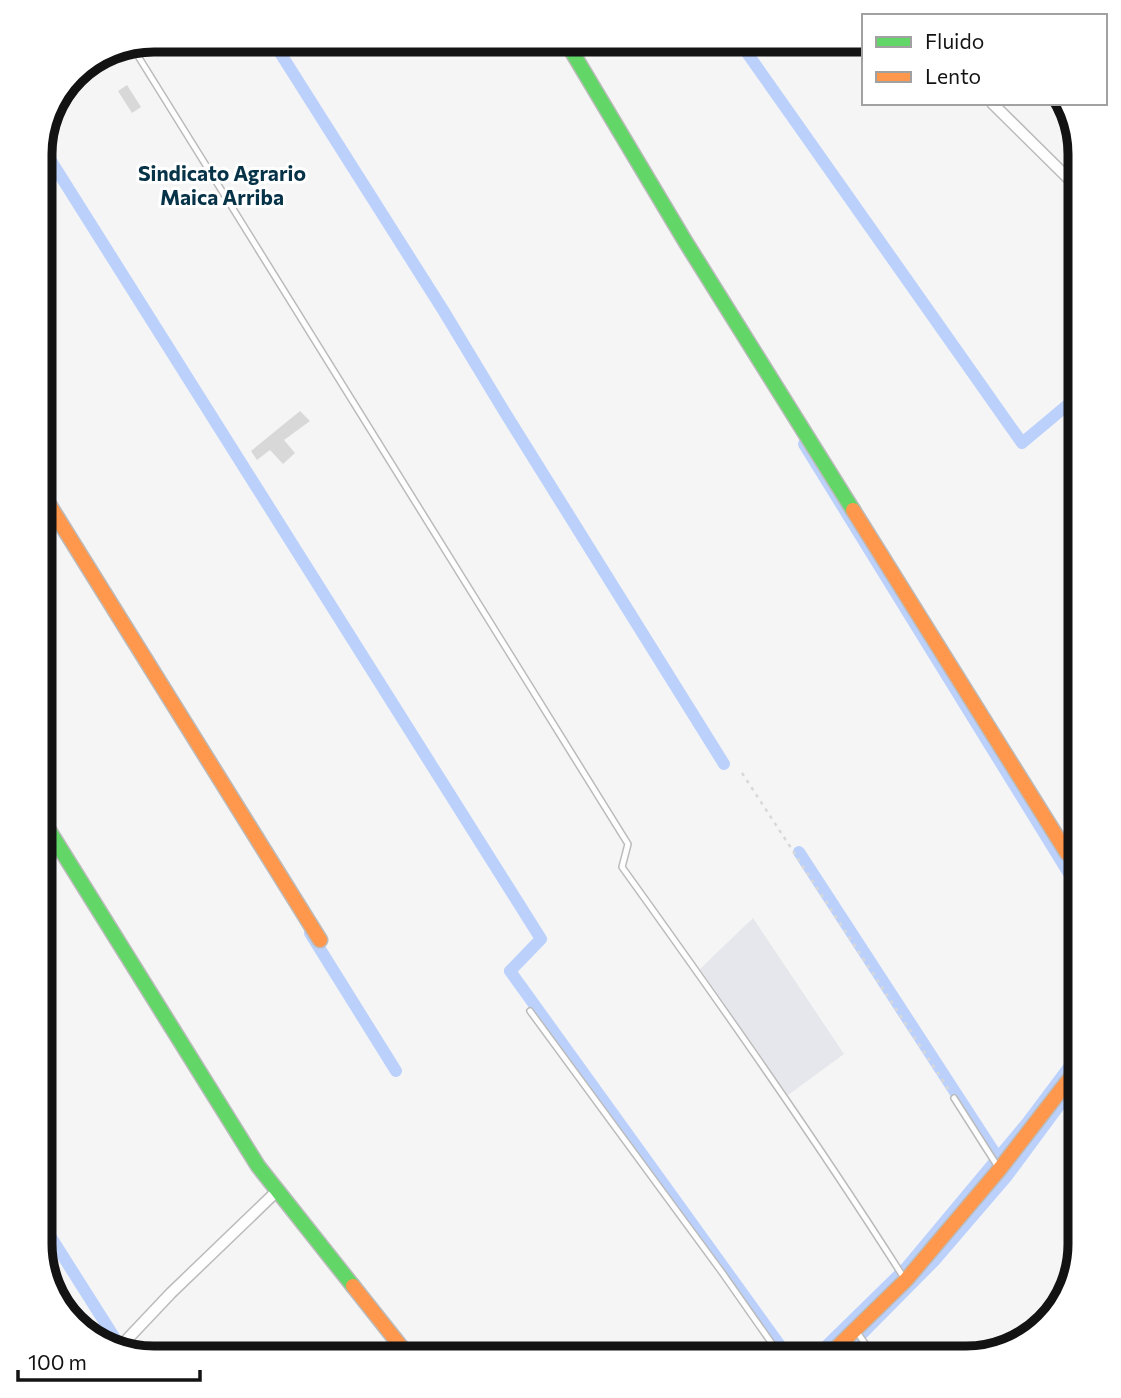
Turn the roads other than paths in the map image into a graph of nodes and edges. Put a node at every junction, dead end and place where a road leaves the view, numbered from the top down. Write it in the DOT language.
graph roads {
  1 [pos="572,53"];
  2 [pos="137,54"];
  3 [pos="994,105"];
  4 [pos="1068,178"];
  5 [pos="53,510"];
  6 [pos="52,836"];
  7 [pos="1068,841"];
  8 [pos="320,940"];
  9 [pos="530,1011"];
  10 [pos="1068,1081"];
  11 [pos="954,1098"];
  12 [pos="999,1170"];
  13 [pos="276,1192"];
  14 [pos="906,1280"];
  15 [pos="855,1329"];
  16 [pos="125,1341"];
  17 [pos="400,1346"];
  18 [pos="774,1346"];
  19 [pos="838,1346"];
  20 [pos="867,1346"];
  1 -- 7 [label="street"];
  2 -- 14 [label="lane"];
  3 -- 4 [label="street"];
  5 -- 8 [label="street"];
  6 -- 13 [label="street"];
  9 -- 18 [label="lane"];
  10 -- 12 [label="street"];
  11 -- 12 [label="lane"];
  12 -- 14 [label="street"];
  13 -- 16 [label="street"];
  13 -- 17 [label="street"];
  14 -- 15 [label="street"];
  15 -- 19 [label="street"];
  15 -- 20 [label="lane"];
}
